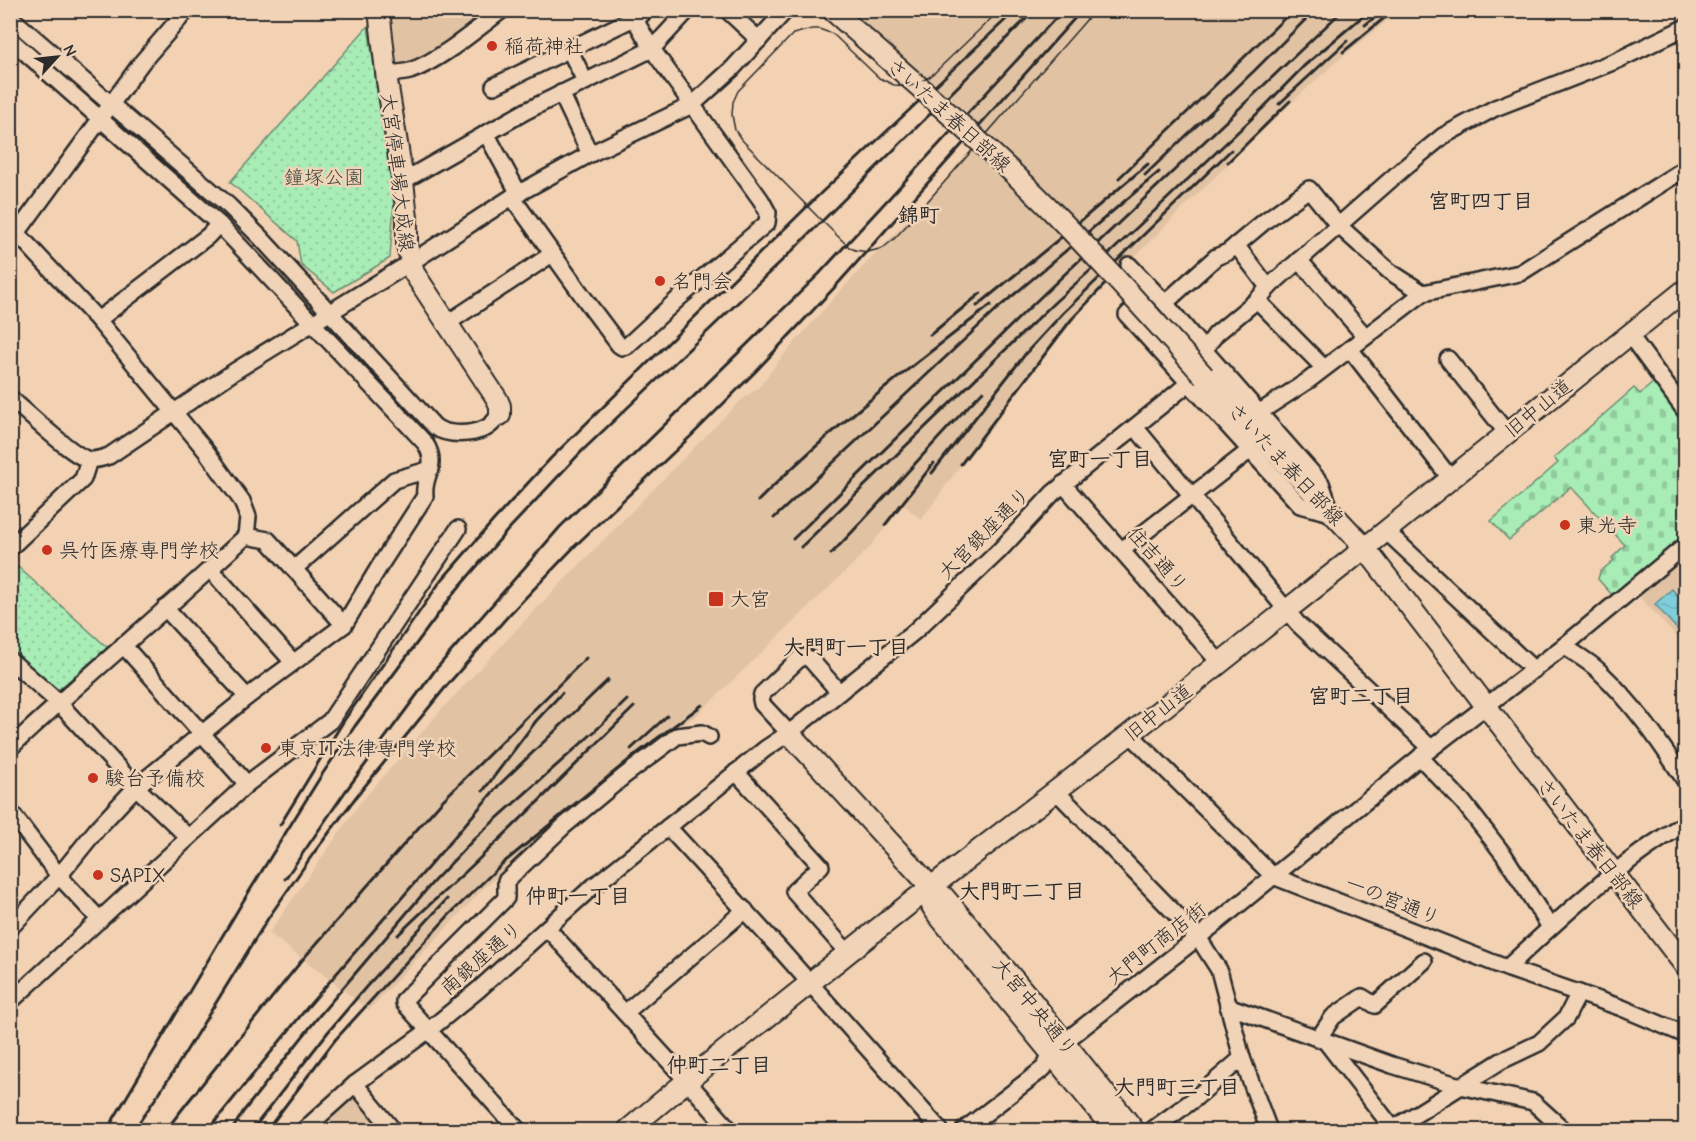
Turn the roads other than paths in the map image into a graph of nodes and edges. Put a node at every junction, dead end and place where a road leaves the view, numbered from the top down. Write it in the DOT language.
graph roads {
  1 [pos="187,10"];
  2 [pos="379,10"];
  3 [pos="502,10"];
  4 [pos="688,10"];
  5 [pos="727,10"];
  6 [pos="786,10"];
  7 [pos="832,10"];
  8 [pos="636,14"];
  9 [pos="10,17"];
  10 [pos="1686,27"];
  11 [pos="10,39"];
  12 [pos="759,40"];
  13 [pos="652,49"];
  14 [pos="569,50"];
  15 [pos="386,74"];
  16 [pos="585,81"];
  17 [pos="494,86"];
  18 [pos="561,93"];
  19 [pos="110,104"];
  20 [pos="692,105"];
  21 [pos="99,118"];
  22 [pos="486,134"];
  23 [pos="590,154"];
  24 [pos="1686,168"];
  25 [pos="403,181"];
  26 [pos="516,196"];
  27 [pos="219,224"];
  28 [pos="1338,225"];
  29 [pos="14,238"];
  30 [pos="1236,245"];
  31 [pos="552,254"];
  32 [pos="1299,260"];
  33 [pos="1129,265"];
  34 [pos="412,268"];
  35 [pos="1268,287"];
  36 [pos="1686,289"];
  37 [pos="1154,291"];
  38 [pos="1423,292"];
  39 [pos="1257,300"];
  40 [pos="1165,303"];
  41 [pos="329,312"];
  42 [pos="98,320"];
  43 [pos="313,322"];
  44 [pos="446,324"];
  45 [pos="1629,334"];
  46 [pos="1365,336"];
  47 [pos="1350,349"];
  48 [pos="1204,350"];
  49 [pos="1448,359"];
  50 [pos="1324,368"];
  51 [pos="1197,379"];
  52 [pos="10,399"];
  53 [pos="1260,412"];
  54 [pos="1686,412"];
  55 [pos="174,413"];
  56 [pos="500,415"];
  57 [pos="1135,427"];
  58 [pos="1507,433"];
  59 [pos="1250,451"];
  60 [pos="89,460"];
  61 [pos="431,469"];
  62 [pos="1450,479"];
  63 [pos="1063,484"];
  64 [pos="1192,496"];
  65 [pos="1331,513"];
  66 [pos="458,529"];
  67 [pos="1386,531"];
  68 [pos="246,536"];
  69 [pos="1686,545"];
  70 [pos="10,548"];
  71 [pos="1365,548"];
  72 [pos="1122,550"];
  73 [pos="294,569"];
  74 [pos="210,570"];
  75 [pos="165,608"];
  76 [pos="1287,610"];
  77 [pos="344,625"];
  78 [pos="123,645"];
  79 [pos="1564,646"];
  80 [pos="10,660"];
  81 [pos="293,662"];
  82 [pos="1220,663"];
  83 [pos="1534,670"];
  84 [pos="839,692"];
  85 [pos="247,697"];
  86 [pos="58,702"];
  87 [pos="1486,706"];
  88 [pos="203,733"];
  89 [pos="789,734"];
  90 [pos="1130,734"];
  91 [pos="709,737"];
  92 [pos="10,748"];
  93 [pos="1426,752"];
  94 [pos="738,771"];
  95 [pos="1686,782"];
  96 [pos="247,784"];
  97 [pos="136,787"];
  98 [pos="1056,791"];
  99 [pos="10,811"];
  100 [pos="1686,823"];
  101 [pos="668,828"];
  102 [pos="188,837"];
  103 [pos="1614,874"];
  104 [pos="59,876"];
  105 [pos="1273,876"];
  106 [pos="931,887"];
  107 [pos="745,910"];
  108 [pos="100,920"];
  109 [pos="12,922"];
  110 [pos="1550,927"];
  111 [pos="547,928"];
  112 [pos="1198,937"];
  113 [pos="848,953"];
  114 [pos="1424,961"];
  115 [pos="1507,968"];
  116 [pos="1686,968"];
  117 [pos="810,983"];
  118 [pos="1579,993"];
  119 [pos="10,1002"];
  120 [pos="1228,1006"];
  121 [pos="625,1013"];
  122 [pos="429,1030"];
  123 [pos="1686,1035"];
  124 [pos="1322,1040"];
  125 [pos="1058,1048"];
  126 [pos="1242,1058"];
  127 [pos="687,1081"];
  128 [pos="355,1084"];
  129 [pos="1460,1086"];
  130 [pos="1392,1130"];
  131 [pos="304,1131"];
  132 [pos="393,1131"];
  133 [pos="518,1131"];
  134 [pos="628,1131"];
  135 [pos="730,1131"];
  136 [pos="940,1131"];
  137 [pos="964,1131"];
  138 [pos="1114,1131"];
  139 [pos="1134,1131"];
  140 [pos="1152,1131"];
  141 [pos="1269,1131"];
  142 [pos="1564,1131"];
  1 -- 19 [label="street"];
  2 -- 15 [label="main road, 大宮停車場大成線"];
  3 -- 15 [label="street"];
  4 -- 13 [label="street"];
  5 -- 12 [label="street"];
  6 -- 12 [label="street"];
  7 -- 51 [label="main road, さいたま春日部線, bridge"];
  8 -- 13 [label="street"];
  8 -- 14 [label="street"];
  9 -- 19 [label="street"];
  10 -- 28 [label="street, 大宮銀座通り"];
  11 -- 21 [label="street"];
  12 -- 20 [label="street"];
  13 -- 16 [label="street"];
  13 -- 20 [label="street"];
  14 -- 16 [label="street"];
  14 -- 17 [label="street"];
  15 -- 25 [label="main road, 大宮停車場大成線"];
  16 -- 18 [label="street"];
  18 -- 22 [label="street"];
  18 -- 23 [label="street"];
  19 -- 21 [label="street"];
  19 -- 41 [label="street"];
  20 -- 23 [label="street"];
  20 -- 31 [label="street"];
  21 -- 27 [label="street"];
  21 -- 29 [label="street"];
  22 -- 25 [label="street"];
  22 -- 26 [label="street"];
  23 -- 26 [label="street"];
  24 -- 38 [label="street"];
  25 -- 34 [label="main road, 大宮停車場大成線"];
  26 -- 31 [label="street"];
  26 -- 34 [label="street"];
  27 -- 42 [label="street"];
  27 -- 43 [label="street"];
  28 -- 30 [label="street"];
  28 -- 32 [label="street, 大宮銀座通り"];
  28 -- 38 [label="street"];
  29 -- 42 [label="street"];
  30 -- 35 [label="street"];
  30 -- 40 [label="street"];
  31 -- 44 [label="street"];
  32 -- 35 [label="street, 大宮銀座通り"];
  32 -- 46 [label="street"];
  33 -- 37 [label="street"];
  34 -- 41 [label="street"];
  34 -- 44 [label="main road, 大宮停車場大成線"];
  35 -- 39 [label="street, 大宮銀座通り"];
  36 -- 45 [label="main road, 旧中山道"];
  37 -- 40 [label="street"];
  37 -- 51 [label="street"];
  38 -- 46 [label="street"];
  39 -- 48 [label="street, 大宮銀座通り"];
  39 -- 50 [label="street"];
  40 -- 48 [label="street"];
  41 -- 43 [label="street"];
  41 -- 56 [label="street"];
  42 -- 55 [label="street"];
  43 -- 55 [label="street"];
  43 -- 61 [label="street"];
  44 -- 56 [label="main road, 大宮停車場大成線"];
  45 -- 54 [label="street"];
  45 -- 58 [label="main road, 旧中山道"];
  46 -- 47 [label="street"];
  47 -- 50 [label="street"];
  47 -- 62 [label="street"];
  48 -- 51 [label="street, 大宮銀座通り"];
  48 -- 53 [label="street"];
  49 -- 58 [label="street"];
  50 -- 53 [label="street"];
  51 -- 57 [label="street, 大宮銀座通り"];
  51 -- 59 [label="street"];
  51 -- 65 [label="main road, さいたま春日部線"];
  52 -- 60 [label="street"];
  53 -- 65 [label="street"];
  55 -- 60 [label="street"];
  55 -- 68 [label="street"];
  57 -- 63 [label="street, 大宮銀座通り"];
  57 -- 64 [label="street"];
  58 -- 62 [label="main road, 旧中山道"];
  59 -- 64 [label="street"];
  59 -- 65 [label="street"];
  60 -- 70 [label="street"];
  61 -- 73 [label="street"];
  61 -- 77 [label="street"];
  62 -- 67 [label="main road, 旧中山道"];
  63 -- 72 [label="street, 住吉通り"];
  63 -- 84 [label="street, 大宮銀座通り"];
  64 -- 72 [label="street"];
  64 -- 76 [label="street"];
  65 -- 71 [label="main road, さいたま春日部線"];
  66 -- 96 [label="street"];
  67 -- 71 [label="main road, 旧中山道"];
  67 -- 83 [label="street"];
  68 -- 73 [label="street"];
  68 -- 74 [label="street"];
  69 -- 79 [label="street, 大門町商店街"];
  71 -- 76 [label="main road, 旧中山道"];
  71 -- 87 [label="main road, さいたま春日部線"];
  72 -- 82 [label="street, 住吉通り"];
  73 -- 77 [label="street"];
  74 -- 75 [label="street"];
  74 -- 81 [label="street"];
  75 -- 78 [label="street"];
  75 -- 85 [label="street"];
  76 -- 82 [label="main road, 旧中山道"];
  76 -- 93 [label="street"];
  77 -- 81 [label="street"];
  78 -- 86 [label="street"];
  78 -- 88 [label="street"];
  79 -- 83 [label="street, 大門町商店街"];
  79 -- 95 [label="street"];
  80 -- 86 [label="street"];
  81 -- 85 [label="street"];
  82 -- 90 [label="main road, 旧中山道"];
  83 -- 87 [label="street, 大門町商店街"];
  84 -- 89 [label="street, 大宮銀座通り"];
  84 -- 89 [label="street"];
  85 -- 88 [label="street"];
  86 -- 92 [label="street"];
  86 -- 97 [label="street"];
  87 -- 93 [label="street, 大門町商店街"];
  87 -- 103 [label="main road, さいたま春日部線"];
  88 -- 96 [label="street"];
  88 -- 97 [label="street"];
  89 -- 94 [label="street, 南銀座通り"];
  89 -- 106 [label="main road, 大宮中央通り"];
  90 -- 98 [label="main road, 旧中山道"];
  90 -- 105 [label="street, 一の宮通り"];
  91 -- 122 [label="street"];
  93 -- 105 [label="street, 大門町商店街"];
  93 -- 110 [label="street"];
  94 -- 101 [label="street, 南銀座通り"];
  94 -- 113 [label="street"];
  96 -- 102 [label="street"];
  97 -- 102 [label="street"];
  97 -- 104 [label="street"];
  98 -- 106 [label="main road, 旧中山道"];
  98 -- 112 [label="street"];
  99 -- 104 [label="street"];
  100 -- 103 [label="street"];
  101 -- 107 [label="street"];
  101 -- 111 [label="street, 南銀座通り"];
  102 -- 108 [label="street"];
  103 -- 110 [label="street"];
  103 -- 116 [label="main road, さいたま春日部線"];
  104 -- 108 [label="street"];
  104 -- 109 [label="street"];
  105 -- 112 [label="street, 大門町商店街"];
  105 -- 115 [label="street, 一の宮通り"];
  106 -- 113 [label="main road, 旧中山道"];
  106 -- 125 [label="main road, 大宮中央通り"];
  107 -- 117 [label="street"];
  107 -- 121 [label="street"];
  108 -- 119 [label="street"];
  110 -- 115 [label="street"];
  111 -- 121 [label="street"];
  111 -- 122 [label="street, 南銀座通り"];
  112 -- 120 [label="street"];
  112 -- 125 [label="street, 大門町商店街"];
  113 -- 117 [label="main road, 旧中山道"];
  114 -- 124 [label="street"];
  115 -- 118 [label="street, 一の宮通り"];
  117 -- 127 [label="main road, 旧中山道"];
  117 -- 136 [label="street"];
  118 -- 123 [label="street, 一の宮通り"];
  118 -- 129 [label="street"];
  120 -- 124 [label="street"];
  120 -- 126 [label="street"];
  121 -- 127 [label="street"];
  122 -- 128 [label="street, 南銀座通り"];
  122 -- 133 [label="street"];
  124 -- 129 [label="street"];
  124 -- 130 [label="street"];
  125 -- 137 [label="street, 大門町商店街"];
  125 -- 138 [label="main road, 大宮中央通り"];
  125 -- 139 [label="main road, 大宮中央通り"];
  126 -- 140 [label="street"];
  126 -- 141 [label="street"];
  127 -- 134 [label="main road, 旧中山道"];
  127 -- 135 [label="street"];
  128 -- 131 [label="street, 南銀座通り"];
  128 -- 132 [label="street"];
  129 -- 130 [label="street"];
  129 -- 142 [label="street"];
}
